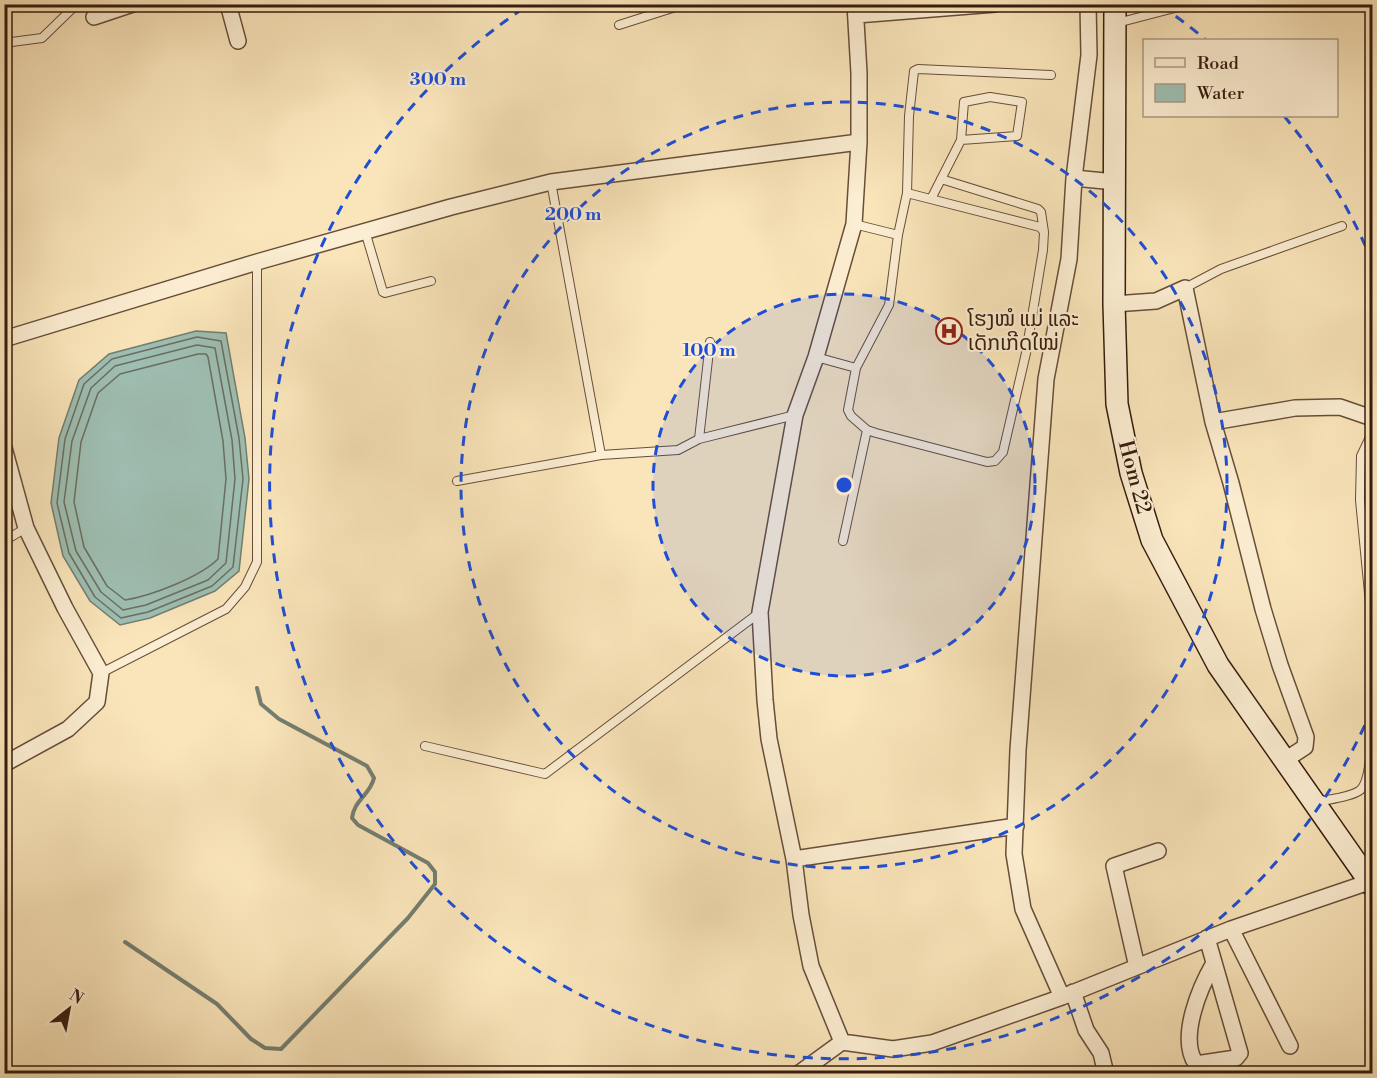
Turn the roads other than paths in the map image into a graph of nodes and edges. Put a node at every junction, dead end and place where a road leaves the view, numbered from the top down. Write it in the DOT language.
graph roads {
  1 [pos="77,4"];
  2 [pos="133,4"];
  3 [pos="228,4"];
  4 [pos="685,4"];
  5 [pos="995,4"];
  6 [pos="1088,4"];
  7 [pos="1190,4"];
  8 [pos="856,10"];
  9 [pos="1115,14"];
  10 [pos="94,17"];
  11 [pos="619,25"];
  12 [pos="238,41"];
  13 [pos="4,43"];
  14 [pos="1051,75"];
  15 [pos="961,140"];
  16 [pos="859,142"];
  17 [pos="1074,178"];
  18 [pos="941,179"];
  19 [pos="550,182"];
  20 [pos="1115,182"];
  21 [pos="907,193"];
  22 [pos="931,199"];
  23 [pos="854,224"];
  24 [pos="1342,226"];
  25 [pos="365,231"];
  26 [pos="1044,232"];
  27 [pos="898,235"];
  28 [pos="257,262"];
  29 [pos="431,281"];
  30 [pos="1185,288"];
  31 [pos="1114,304"];
  32 [pos="4,339"];
  33 [pos="710,342"];
  34 [pos="816,357"];
  35 [pos="856,368"];
  36 [pos="795,415"];
  37 [pos="1372,418"];
  38 [pos="1213,422"];
  39 [pos="867,430"];
  40 [pos="1372,433"];
  41 [pos="699,439"];
  42 [pos="4,448"];
  43 [pos="601,455"];
  44 [pos="457,481"];
  45 [pos="26,528"];
  46 [pos="4,541"];
  47 [pos="843,541"];
  48 [pos="760,612"];
  49 [pos="1372,624"];
  50 [pos="101,674"];
  51 [pos="1372,731"];
  52 [pos="425,746"];
  53 [pos="1285,760"];
  54 [pos="4,765"];
  55 [pos="1315,803"];
  56 [pos="1016,826"];
  57 [pos="1158,851"];
  58 [pos="794,859"];
  59 [pos="1372,882"];
  60 [pos="1230,929"];
  61 [pos="1207,938"];
  62 [pos="1214,963"];
  63 [pos="1137,967"];
  64 [pos="1068,994"];
  65 [pos="842,1042"];
  66 [pos="1290,1046"];
  67 [pos="798,1074"];
  68 [pos="1106,1074"];
  1 -- 13 [label="lane"];
  2 -- 10 [label="street"];
  3 -- 12 [label="street"];
  4 -- 11 [label="lane"];
  5 -- 8 [label="street"];
  6 -- 17 [label="street"];
  7 -- 9 [label="lane"];
  8 -- 16 [label="street"];
  9 -- 20 [label="street, Hom 22"];
  14 -- 21 [label="lane"];
  15 -- 15 [label="lane"];
  15 -- 18 [label="lane"];
  16 -- 19 [label="street"];
  16 -- 23 [label="street"];
  17 -- 20 [label="street"];
  17 -- 56 [label="street"];
  18 -- 22 [label="lane"];
  18 -- 26 [label="lane"];
  19 -- 25 [label="street"];
  19 -- 43 [label="lane"];
  20 -- 31 [label="street, Hom 22"];
  21 -- 22 [label="lane"];
  21 -- 27 [label="lane"];
  22 -- 26 [label="lane"];
  23 -- 27 [label="lane"];
  23 -- 34 [label="street"];
  24 -- 30 [label="lane"];
  25 -- 28 [label="street"];
  25 -- 29 [label="lane"];
  26 -- 39 [label="lane"];
  27 -- 35 [label="lane"];
  28 -- 32 [label="street"];
  28 -- 50 [label="lane"];
  30 -- 31 [label="street"];
  30 -- 38 [label="street"];
  31 -- 53 [label="street, Hom 22"];
  33 -- 41 [label="lane"];
  34 -- 35 [label="lane"];
  34 -- 36 [label="street"];
  35 -- 39 [label="lane"];
  36 -- 41 [label="lane"];
  36 -- 48 [label="street"];
  37 -- 38 [label="street"];
  38 -- 53 [label="street"];
  39 -- 47 [label="lane"];
  40 -- 49 [label="lane"];
  41 -- 43 [label="lane"];
  42 -- 45 [label="street"];
  43 -- 44 [label="lane"];
  45 -- 46 [label="lane"];
  45 -- 50 [label="street"];
  48 -- 52 [label="lane"];
  48 -- 58 [label="street"];
  50 -- 54 [label="street"];
  51 -- 55 [label="lane"];
  53 -- 55 [label="street, Hom 22"];
  55 -- 59 [label="street, Hom 22"];
  56 -- 58 [label="street"];
  56 -- 64 [label="street"];
  57 -- 63 [label="street"];
  58 -- 65 [label="street"];
  59 -- 60 [label="street"];
  60 -- 61 [label="street"];
  60 -- 66 [label="street"];
  61 -- 62 [label="street"];
  61 -- 63 [label="street"];
  62 -- 62 [label="street"];
  63 -- 64 [label="street"];
  64 -- 65 [label="street"];
  64 -- 68 [label="street"];
  65 -- 67 [label="street"];
}
